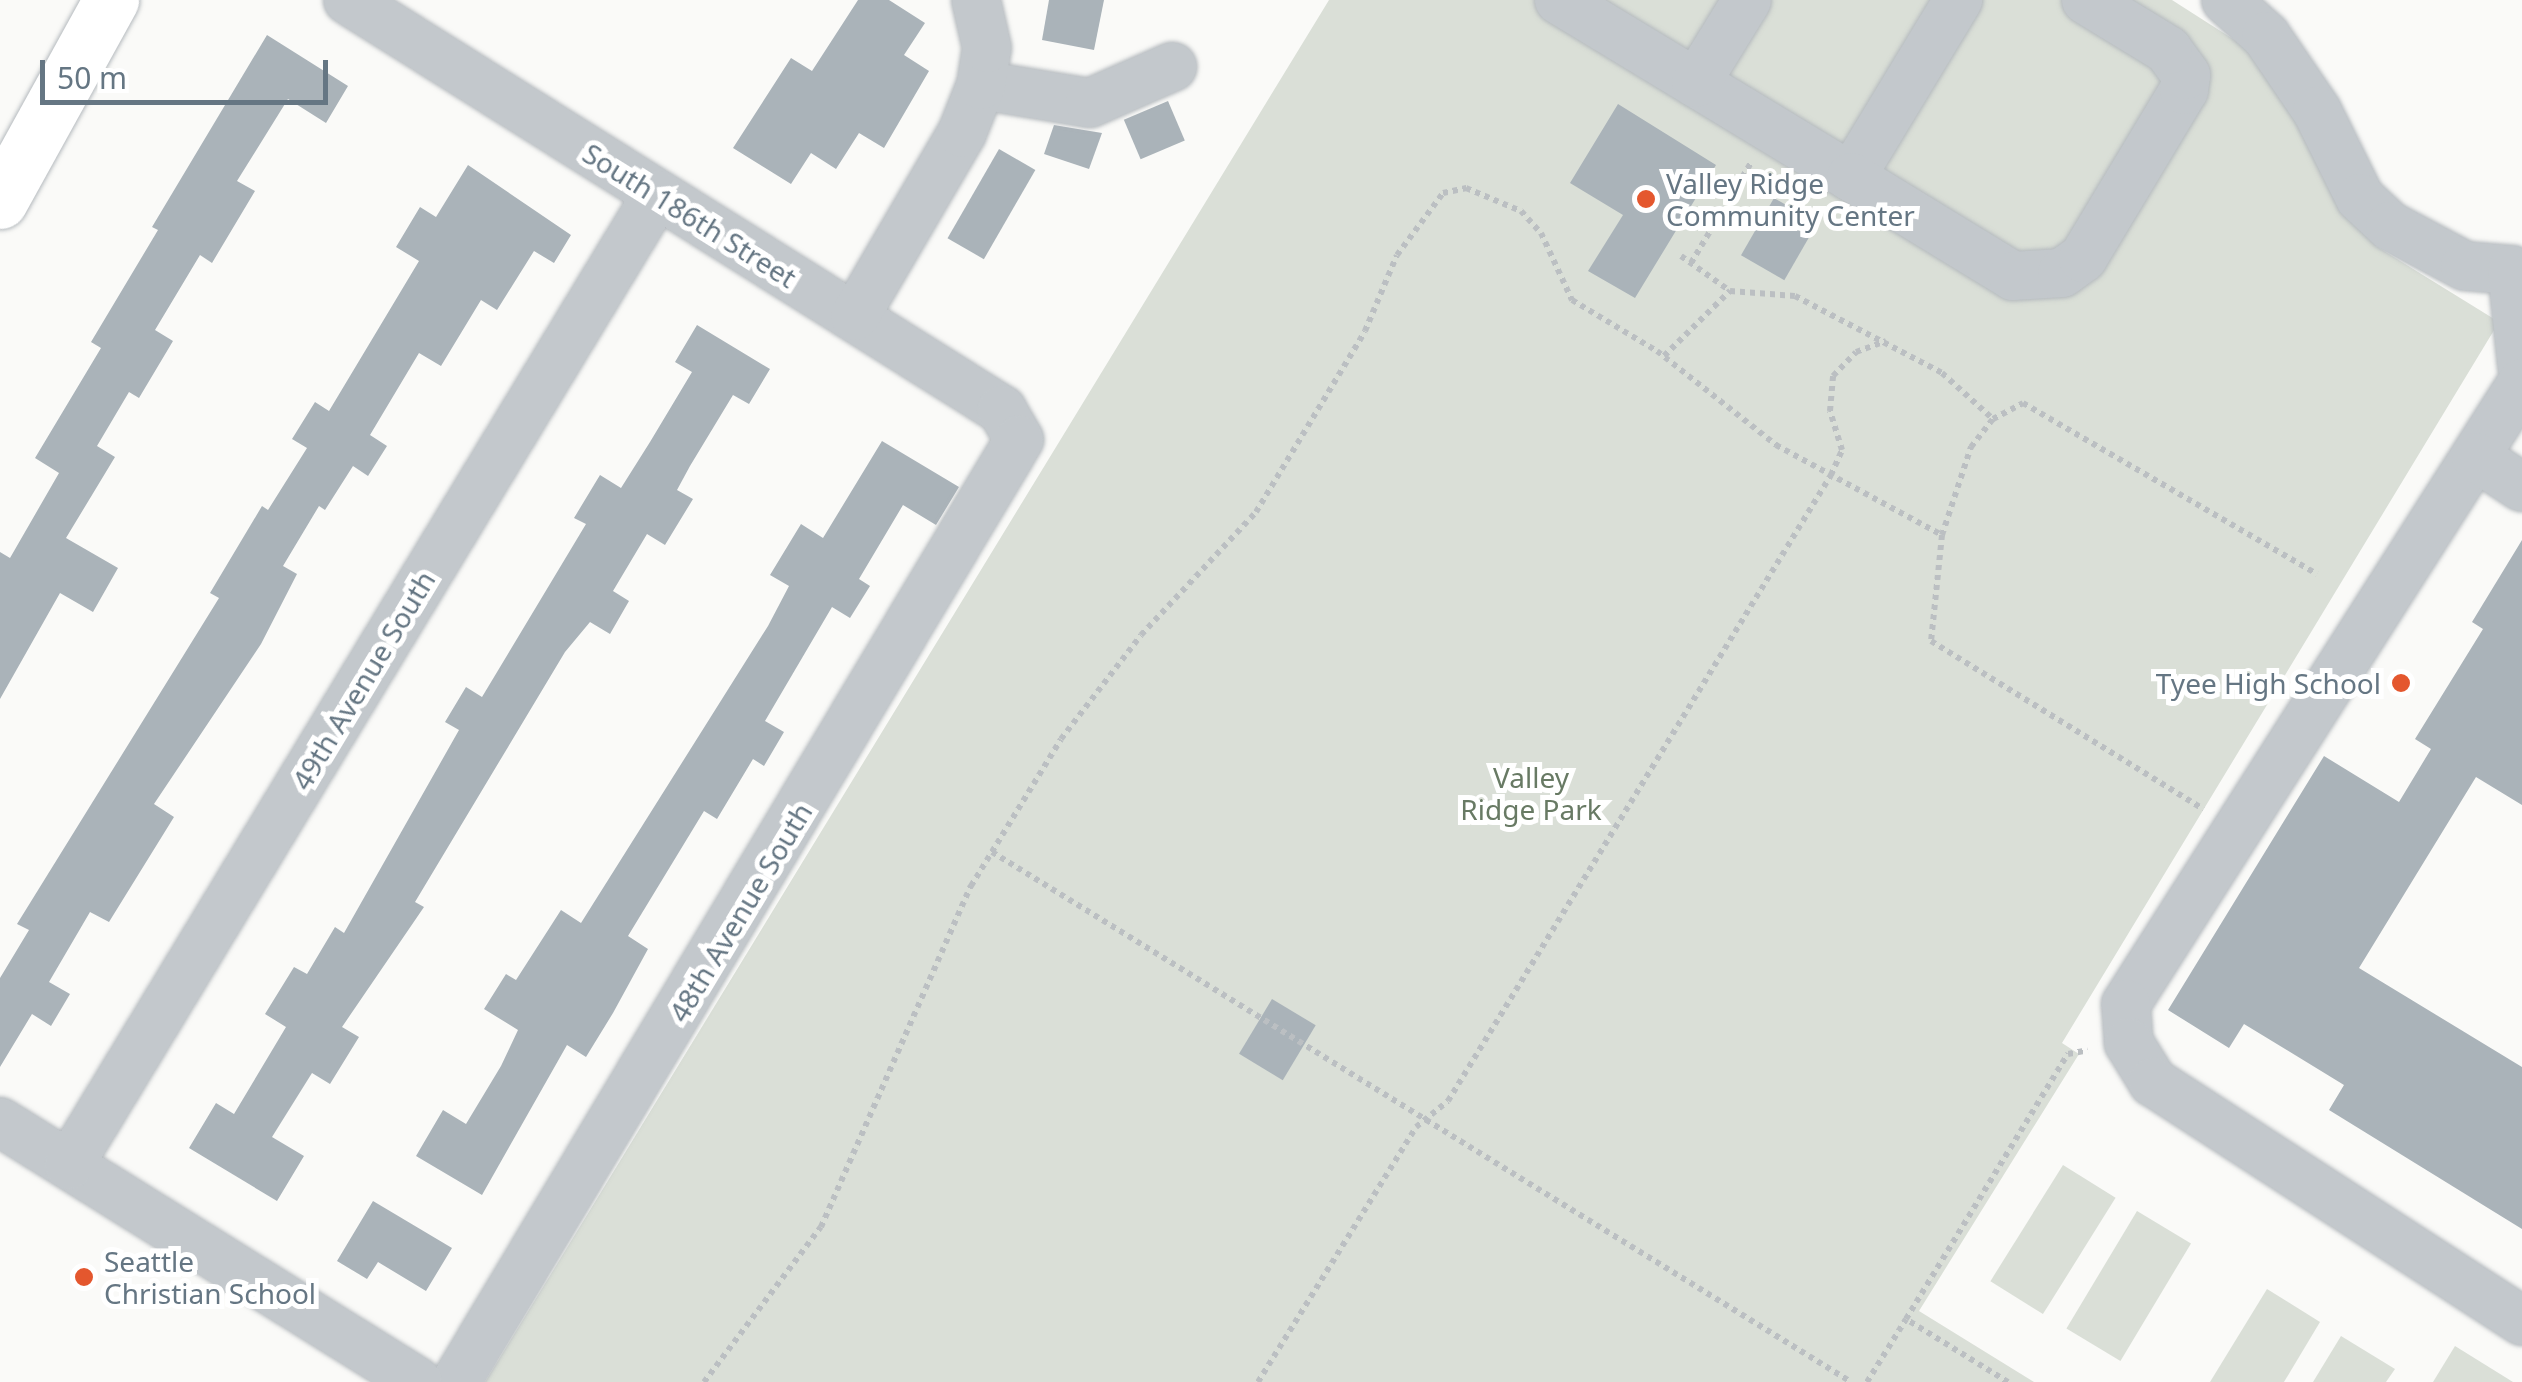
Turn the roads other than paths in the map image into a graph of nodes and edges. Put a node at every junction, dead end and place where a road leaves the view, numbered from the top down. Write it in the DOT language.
graph roads {
  1 [pos="111,0"];
  2 [pos="348,0"];
  3 [pos="976,0"];
  4 [pos="1559,0"];
  5 [pos="1747,0"];
  6 [pos="1958,0"];
  7 [pos="2086,0"];
  8 [pos="2226,0"];
  9 [pos="1172,68"];
  10 [pos="1696,83"];
  11 [pos="981,85"];
  12 [pos="1850,177"];
  13 [pos="658,195"];
  14 [pos="0,202"];
  15 [pos="2517,267"];
  16 [pos="855,316"];
  17 [pos="2522,365"];
  18 [pos="2522,383"];
  19 [pos="1019,440"];
  20 [pos="2476,457"];
  21 [pos="2522,487"];
  22 [pos="0,1122"];
  23 [pos="69,1165"];
  24 [pos="2522,1321"];
  25 [pos="418,1382"];
  26 [pos="456,1382"];
  1 -- 14 [label="main road"];
  2 -- 13 [label="street, South 186th Street"];
  3 -- 11 [label="street"];
  4 -- 10 [label="street"];
  5 -- 10 [label="street"];
  6 -- 12 [label="street"];
  7 -- 12 [label="street"];
  8 -- 15 [label="street"];
  9 -- 11 [label="street"];
  10 -- 12 [label="street"];
  11 -- 16 [label="street"];
  13 -- 16 [label="street, South 186th Street"];
  13 -- 23 [label="street, 49th Avenue South"];
  15 -- 17 [label="street"];
  16 -- 19 [label="street, South 186th Street"];
  18 -- 20 [label="street"];
  19 -- 26 [label="street, 48th Avenue South"];
  20 -- 21 [label="street"];
  20 -- 24 [label="street"];
  22 -- 23 [label="street"];
  23 -- 25 [label="street"];
}
